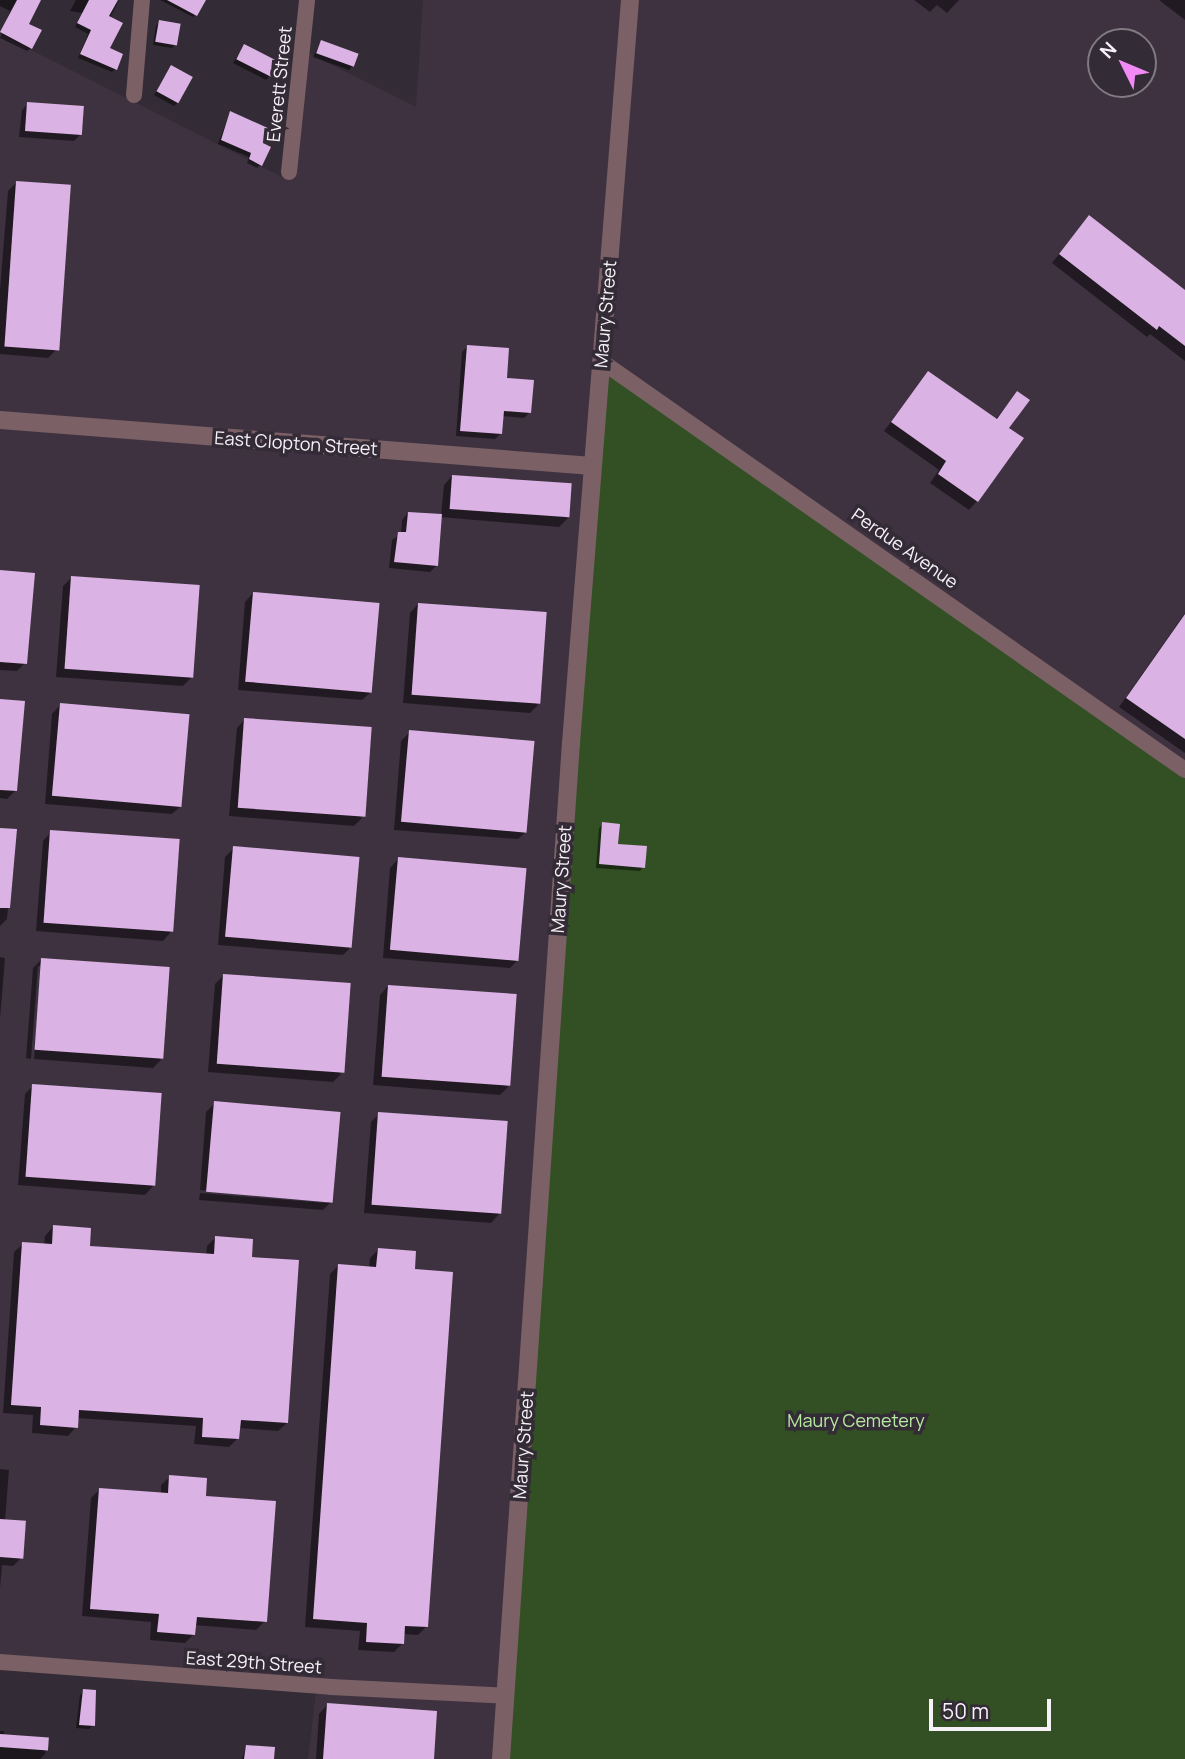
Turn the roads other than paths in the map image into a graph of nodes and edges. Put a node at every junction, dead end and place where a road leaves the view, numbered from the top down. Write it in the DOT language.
graph roads {
  1 [pos="142,0"];
  2 [pos="307,0"];
  3 [pos="630,0"];
  4 [pos="134,95"];
  5 [pos="289,172"];
  6 [pos="601,361"];
  7 [pos="0,420"];
  8 [pos="592,466"];
  9 [pos="1185,770"];
  10 [pos="0,1662"];
  11 [pos="506,1696"];
  12 [pos="501,1759"];
  1 -- 4 [label="street"];
  2 -- 5 [label="street, Everett Street"];
  3 -- 6 [label="street, Maury Street"];
  6 -- 8 [label="street, Maury Street"];
  6 -- 9 [label="street, Perdue Avenue"];
  7 -- 8 [label="street, East Clopton Street"];
  8 -- 11 [label="street, Maury Street"];
  10 -- 11 [label="street, East 29th Street"];
  11 -- 12 [label="street, Maury Street"];
}
